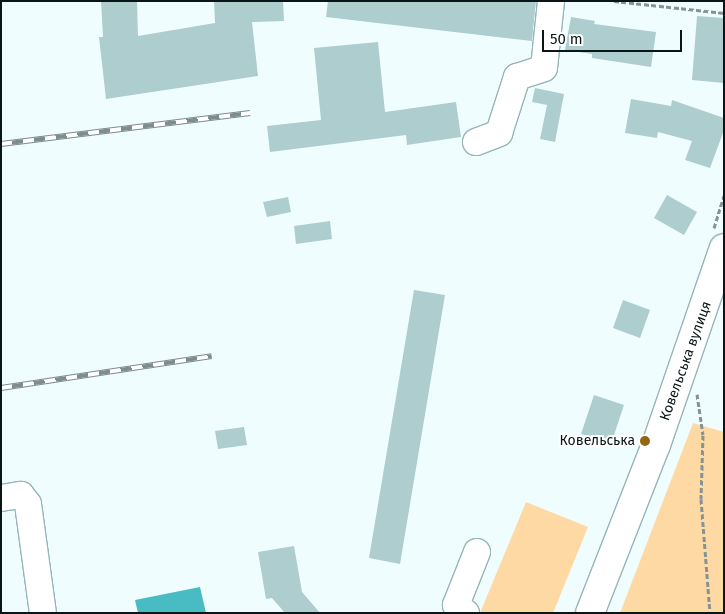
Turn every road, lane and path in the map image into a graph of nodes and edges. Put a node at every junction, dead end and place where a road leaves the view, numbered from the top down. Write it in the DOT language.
graph roads {
  1 [pos="551,1"];
  2 [pos="614,1"];
  3 [pos="724,13"];
  4 [pos="476,142"];
  5 [pos="724,248"];
  6 [pos="717,293"];
  7 [pos="685,362"];
  8 [pos="1,498"];
  9 [pos="478,552"];
  10 [pos="43,613"];
  11 [pos="466,613"];
  12 [pos="590,613"];
  13 [pos="710,613"];
  1 -- 4 [label="lane"];
  2 -- 3 [label="path"];
  5 -- 6 [label="main road, Ковельська вулиця"];
  6 -- 7 [label="main road, Ковельська вулиця"];
  7 -- 12 [label="main road, Ковельська вулиця"];
  7 -- 13 [label="path"];
  8 -- 10 [label="lane"];
  9 -- 11 [label="lane"];
}
